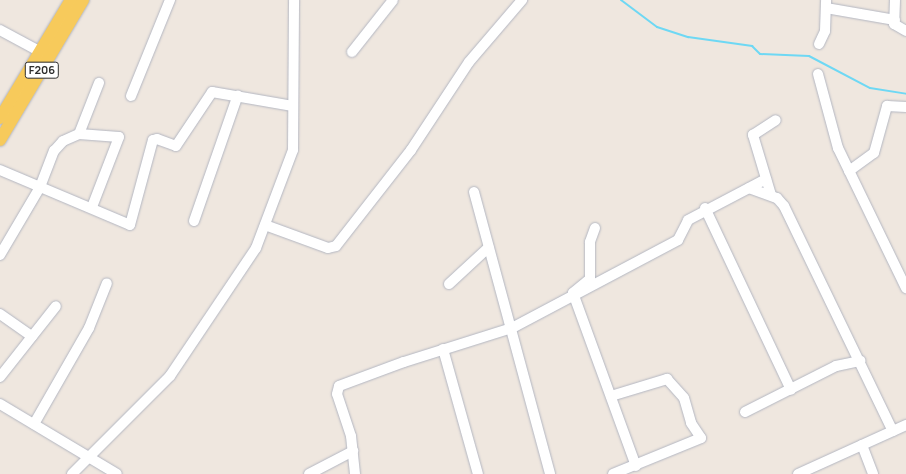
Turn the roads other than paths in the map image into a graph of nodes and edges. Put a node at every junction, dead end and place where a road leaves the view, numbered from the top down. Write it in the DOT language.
graph roads {
  1 [pos="71,0"];
  2 [pos="83,0"];
  3 [pos="170,0"];
  4 [pos="294,0"];
  5 [pos="393,0"];
  6 [pos="522,0"];
  7 [pos="895,0"];
  8 [pos="826,4"];
  9 [pos="894,20"];
  10 [pos="0,30"];
  11 [pos="906,31"];
  12 [pos="819,44"];
  13 [pos="39,51"];
  14 [pos="352,52"];
  15 [pos="818,74"];
  16 [pos="99,83"];
  17 [pos="238,95"];
  18 [pos="131,96"];
  19 [pos="293,106"];
  20 [pos="906,107"];
  21 [pos="0,118"];
  22 [pos="776,120"];
  23 [pos="79,134"];
  24 [pos="0,140"];
  25 [pos="0,170"];
  26 [pos="849,171"];
  27 [pos="766,179"];
  28 [pos="40,187"];
  29 [pos="748,188"];
  30 [pos="474,192"];
  31 [pos="771,195"];
  32 [pos="92,207"];
  33 [pos="705,208"];
  34 [pos="194,221"];
  35 [pos="265,225"];
  36 [pos="595,228"];
  37 [pos="489,247"];
  38 [pos="0,255"];
  39 [pos="107,283"];
  40 [pos="449,284"];
  41 [pos="906,288"];
  42 [pos="573,293"];
  43 [pos="56,306"];
  44 [pos="0,314"];
  45 [pos="512,328"];
  46 [pos="32,336"];
  47 [pos="443,349"];
  48 [pos="860,361"];
  49 [pos="0,377"];
  50 [pos="791,390"];
  51 [pos="611,396"];
  52 [pos="0,404"];
  53 [pos="746,412"];
  54 [pos="34,424"];
  55 [pos="906,425"];
  56 [pos="894,431"];
  57 [pos="862,445"];
  58 [pos="353,451"];
  59 [pos="90,455"];
  60 [pos="636,466"];
  61 [pos="72,474"];
  62 [pos="117,474"];
  63 [pos="309,474"];
  64 [pos="355,474"];
  65 [pos="478,474"];
  66 [pos="550,474"];
  67 [pos="613,474"];
  68 [pos="798,474"];
  69 [pos="873,474"];
  1 -- 13 [label="main road, F206"];
  2 -- 24 [label="main road, F206"];
  3 -- 18 [label="street"];
  4 -- 19 [label="street"];
  5 -- 14 [label="street"];
  6 -- 35 [label="street"];
  7 -- 9 [label="street"];
  8 -- 9 [label="street"];
  8 -- 12 [label="street"];
  9 -- 11 [label="street"];
  10 -- 13 [label="street"];
  13 -- 21 [label="main road, F206"];
  15 -- 26 [label="street"];
  16 -- 23 [label="street"];
  17 -- 19 [label="street"];
  17 -- 32 [label="street"];
  17 -- 34 [label="street"];
  19 -- 35 [label="street"];
  20 -- 26 [label="street"];
  22 -- 27 [label="street"];
  23 -- 28 [label="street"];
  23 -- 32 [label="street"];
  25 -- 28 [label="street"];
  26 -- 41 [label="street"];
  27 -- 29 [label="street"];
  27 -- 31 [label="street"];
  28 -- 32 [label="street"];
  28 -- 38 [label="street"];
  29 -- 31 [label="street"];
  29 -- 33 [label="street"];
  30 -- 37 [label="street"];
  31 -- 48 [label="street"];
  33 -- 42 [label="street"];
  33 -- 50 [label="street"];
  35 -- 59 [label="street"];
  36 -- 42 [label="street"];
  37 -- 40 [label="street"];
  37 -- 45 [label="street"];
  39 -- 54 [label="street"];
  42 -- 45 [label="street"];
  42 -- 51 [label="street"];
  43 -- 46 [label="street"];
  44 -- 46 [label="street"];
  45 -- 47 [label="street"];
  45 -- 66 [label="street"];
  46 -- 49 [label="street"];
  47 -- 58 [label="street"];
  47 -- 65 [label="street"];
  48 -- 50 [label="street"];
  48 -- 56 [label="street"];
  50 -- 53 [label="street"];
  51 -- 60 [label="street"];
  51 -- 60 [label="street"];
  52 -- 54 [label="street"];
  54 -- 59 [label="street"];
  55 -- 56 [label="street"];
  56 -- 57 [label="street"];
  57 -- 68 [label="street"];
  57 -- 69 [label="street"];
  58 -- 63 [label="street"];
  58 -- 64 [label="street"];
  59 -- 61 [label="street"];
  59 -- 62 [label="street"];
  60 -- 67 [label="street"];
}
